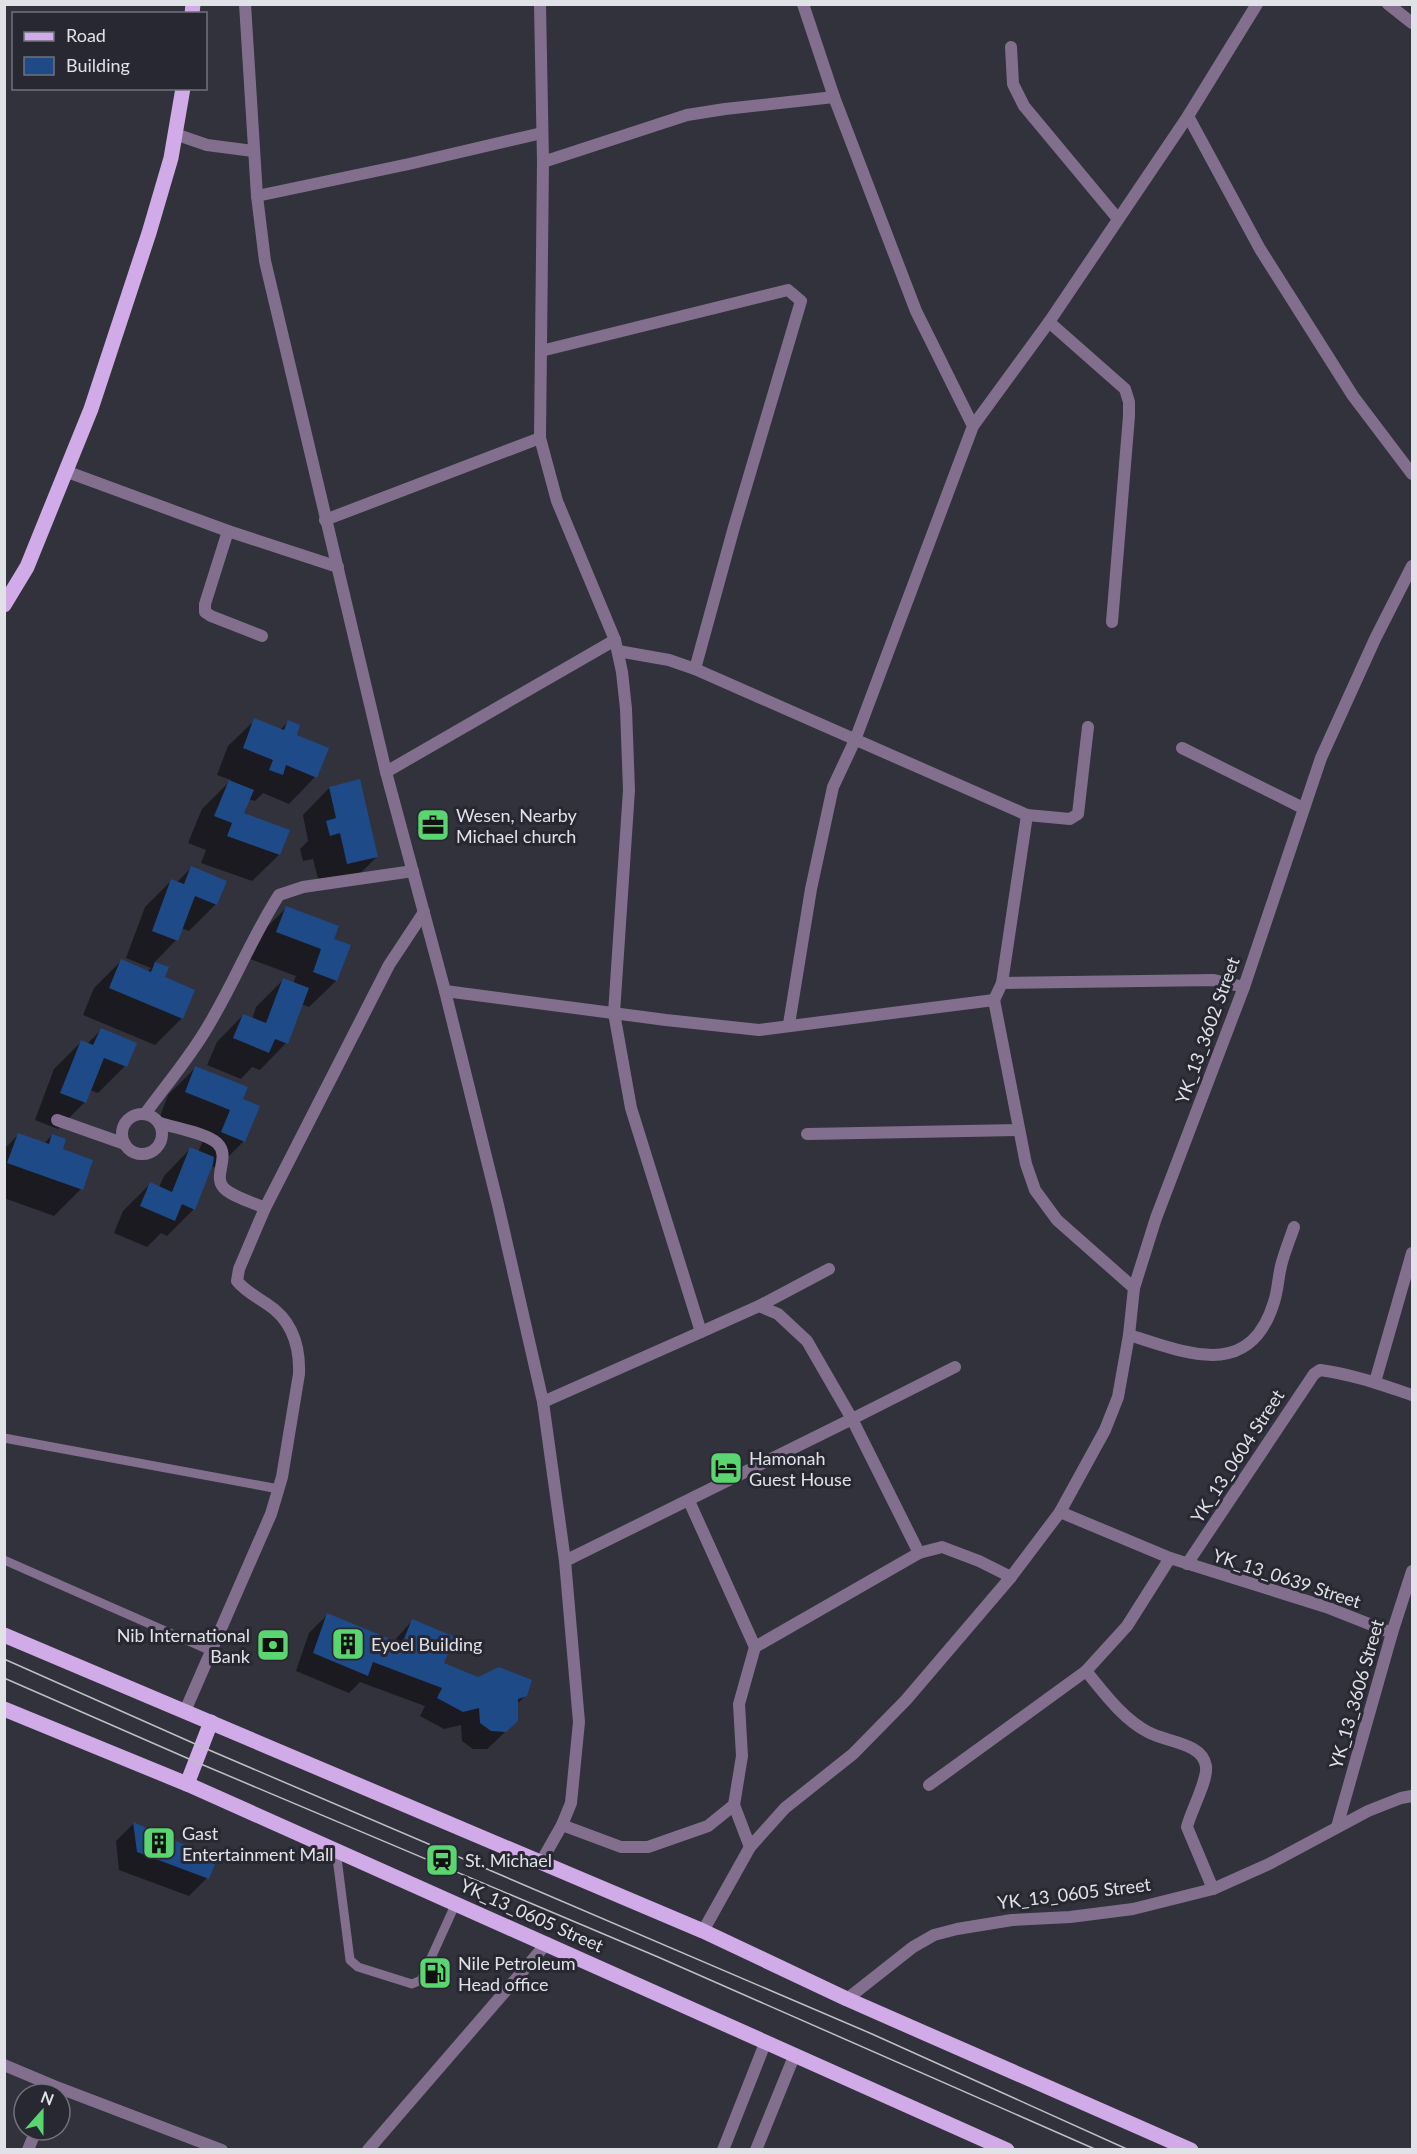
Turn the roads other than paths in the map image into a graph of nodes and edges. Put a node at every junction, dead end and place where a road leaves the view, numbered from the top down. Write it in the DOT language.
graph roads {
  1 [pos="245,4"];
  2 [pos="540,4"];
  3 [pos="803,4"];
  4 [pos="1257,4"];
  5 [pos="1388,4"];
  6 [pos="1413,23"];
  7 [pos="1011,47"];
  8 [pos="183,90"];
  9 [pos="834,97"];
  10 [pos="1188,116"];
  11 [pos="542,133"];
  12 [pos="175,134"];
  13 [pos="253,151"];
  14 [pos="543,162"];
  15 [pos="257,196"];
  16 [pos="1118,219"];
  17 [pos="1049,322"];
  18 [pos="541,351"];
  19 [pos="973,426"];
  20 [pos="540,438"];
  21 [pos="66,471"];
  22 [pos="1413,474"];
  23 [pos="325,520"];
  24 [pos="228,531"];
  25 [pos="1413,566"];
  26 [pos="338,567"];
  27 [pos="4,605"];
  28 [pos="1112,622"];
  29 [pos="262,636"];
  30 [pos="616,646"];
  31 [pos="695,669"];
  32 [pos="1088,727"];
  33 [pos="855,740"];
  34 [pos="1182,748"];
  35 [pos="386,772"];
  36 [pos="1303,808"];
  37 [pos="1027,815"];
  38 [pos="413,870"];
  39 [pos="424,912"];
  40 [pos="1002,983"];
  41 [pos="1244,987"];
  42 [pos="446,991"];
  43 [pos="994,1000"];
  44 [pos="614,1014"];
  45 [pos="789,1024"];
  46 [pos="145,1114"];
  47 [pos="57,1120"];
  48 [pos="160,1123"];
  49 [pos="1019,1130"];
  50 [pos="807,1134"];
  51 [pos="125,1144"];
  52 [pos="264,1208"];
  53 [pos="1294,1227"];
  54 [pos="1412,1259"];
  55 [pos="829,1269"];
  56 [pos="1134,1288"];
  57 [pos="759,1306"];
  58 [pos="701,1332"];
  59 [pos="1130,1335"];
  60 [pos="955,1367"];
  61 [pos="1375,1382"];
  62 [pos="1413,1395"];
  63 [pos="543,1402"];
  64 [pos="852,1419"];
  65 [pos="4,1437"];
  66 [pos="279,1489"];
  67 [pos="689,1501"];
  68 [pos="1060,1512"];
  69 [pos="919,1553"];
  70 [pos="1164,1556"];
  71 [pos="4,1560"];
  72 [pos="565,1561"];
  73 [pos="1186,1564"];
  74 [pos="1413,1571"];
  75 [pos="1011,1577"];
  76 [pos="1392,1633"];
  77 [pos="4,1635"];
  78 [pos="755,1647"];
  79 [pos="212,1651"];
  80 [pos="1086,1671"];
  81 [pos="4,1709"];
  82 [pos="185,1711"];
  83 [pos="211,1722"];
  84 [pos="187,1784"];
  85 [pos="929,1785"];
  86 [pos="1413,1796"];
  87 [pos="734,1805"];
  88 [pos="562,1825"];
  89 [pos="1337,1827"];
  90 [pos="750,1847"];
  91 [pos="336,1850"];
  92 [pos="541,1862"];
  93 [pos="1213,1889"];
  94 [pos="456,1903"];
  95 [pos="703,1931"];
  96 [pos="547,1943"];
  97 [pos="848,1999"];
  98 [pos="766,2041"];
  99 [pos="795,2054"];
  100 [pos="4,2065"];
  101 [pos="37,2082"];
  102 [pos="72,2098"];
  103 [pos="203,2147"];
  104 [pos="222,2150"];
  105 [pos="368,2150"];
  106 [pos="723,2150"];
  107 [pos="756,2150"];
  108 [pos="1007,2150"];
  109 [pos="1191,2150"];
  1 -- 13 [label="street"];
  2 -- 11 [label="street"];
  3 -- 9 [label="street"];
  4 -- 10 [label="street"];
  5 -- 6 [label="street"];
  7 -- 16 [label="street"];
  8 -- 12 [label="main road"];
  9 -- 14 [label="street"];
  9 -- 19 [label="street"];
  10 -- 16 [label="street"];
  10 -- 22 [label="street"];
  11 -- 14 [label="street"];
  11 -- 15 [label="street"];
  12 -- 13 [label="street"];
  12 -- 21 [label="main road"];
  13 -- 15 [label="street"];
  14 -- 18 [label="street"];
  15 -- 23 [label="street"];
  16 -- 17 [label="street"];
  17 -- 19 [label="street"];
  17 -- 28 [label="street"];
  18 -- 20 [label="street"];
  18 -- 31 [label="street"];
  19 -- 33 [label="street"];
  20 -- 23 [label="street"];
  20 -- 30 [label="street"];
  21 -- 24 [label="street"];
  21 -- 27 [label="main road"];
  23 -- 26 [label="street"];
  24 -- 26 [label="street"];
  24 -- 29 [label="street"];
  25 -- 36 [label="street, YK_13_3602 Street"];
  26 -- 35 [label="street"];
  30 -- 31 [label="street"];
  30 -- 35 [label="street"];
  30 -- 44 [label="street"];
  31 -- 33 [label="street"];
  32 -- 37 [label="street"];
  33 -- 37 [label="street"];
  33 -- 45 [label="street"];
  34 -- 36 [label="street"];
  35 -- 38 [label="street"];
  36 -- 41 [label="street, YK_13_3602 Street"];
  37 -- 40 [label="street"];
  38 -- 39 [label="street"];
  38 -- 46 [label="street"];
  39 -- 42 [label="street"];
  39 -- 52 [label="street"];
  40 -- 41 [label="street"];
  40 -- 43 [label="street"];
  41 -- 56 [label="street, YK_13_3602 Street"];
  42 -- 44 [label="street"];
  42 -- 63 [label="street"];
  43 -- 45 [label="street"];
  43 -- 49 [label="street"];
  44 -- 45 [label="street"];
  44 -- 58 [label="street"];
  46 -- 48 [label="street"];
  46 -- 51 [label="street"];
  47 -- 51 [label="street"];
  48 -- 51 [label="street"];
  48 -- 52 [label="street"];
  49 -- 50 [label="street"];
  49 -- 56 [label="street"];
  52 -- 66 [label="street"];
  53 -- 59 [label="street"];
  54 -- 61 [label="street"];
  55 -- 57 [label="street"];
  56 -- 59 [label="street, YK_13_3602 Street"];
  57 -- 58 [label="street"];
  57 -- 64 [label="street"];
  58 -- 63 [label="street"];
  59 -- 68 [label="street, YK_13_3602 Street"];
  60 -- 64 [label="street"];
  61 -- 62 [label="street"];
  61 -- 73 [label="street, YK_13_0604 Street"];
  63 -- 72 [label="street"];
  64 -- 67 [label="street"];
  64 -- 69 [label="street"];
  65 -- 66 [label="lane"];
  66 -- 79 [label="street"];
  67 -- 72 [label="street"];
  67 -- 78 [label="street"];
  68 -- 70 [label="street, YK_13_0639 Street"];
  68 -- 75 [label="street, YK_13_3602 Street"];
  69 -- 75 [label="street"];
  69 -- 78 [label="street"];
  70 -- 73 [label="street, YK_13_0639 Street"];
  70 -- 80 [label="street"];
  71 -- 79 [label="lane"];
  72 -- 88 [label="street"];
  73 -- 76 [label="street, YK_13_0639 Street"];
  74 -- 76 [label="street, YK_13_3606 Street"];
  75 -- 90 [label="street, YK_13_3602 Street"];
  76 -- 89 [label="street, YK_13_3606 Street"];
  77 -- 82 [label="main road"];
  78 -- 87 [label="street"];
  79 -- 82 [label="street"];
  80 -- 85 [label="street"];
  80 -- 93 [label="street"];
  81 -- 84 [label="main road, YK_13_0605 Street"];
  82 -- 83 [label="main road"];
  83 -- 84 [label="main road"];
  83 -- 92 [label="main road"];
  84 -- 91 [label="main road, YK_13_0605 Street"];
  86 -- 89 [label="street, YK_13_0605 Street"];
  87 -- 88 [label="street"];
  87 -- 90 [label="street"];
  88 -- 92 [label="street"];
  89 -- 93 [label="street, YK_13_0605 Street"];
  90 -- 95 [label="street, YK_13_3602 Street"];
  91 -- 94 [label="main road, YK_13_0605 Street"];
  91 -- 94 [label="lane"];
  92 -- 95 [label="main road"];
  93 -- 97 [label="street, YK_13_0605 Street"];
  94 -- 96 [label="main road, YK_13_0605 Street"];
  95 -- 97 [label="main road"];
  96 -- 98 [label="main road, YK_13_0605 Street"];
  96 -- 105 [label="street"];
  97 -- 109 [label="main road"];
  98 -- 99 [label="main road, YK_13_0605 Street"];
  98 -- 106 [label="street"];
  99 -- 107 [label="street"];
  99 -- 108 [label="main road, YK_13_0605 Street"];
  100 -- 101 [label="street"];
  102 -- 103 [label="street"];
  103 -- 104 [label="street"];
}
